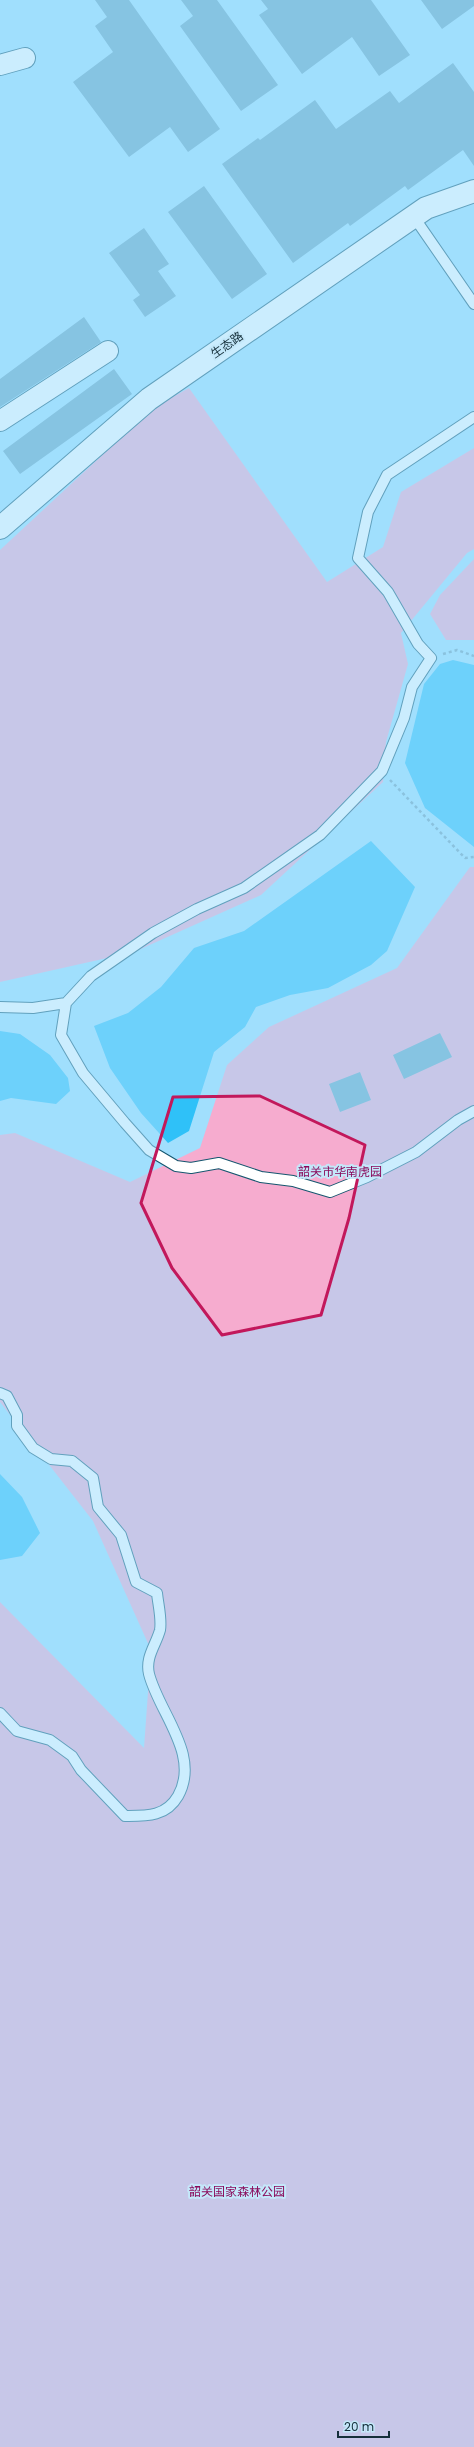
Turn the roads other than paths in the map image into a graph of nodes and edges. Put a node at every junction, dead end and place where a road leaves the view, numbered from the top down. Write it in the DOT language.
graph roads {
  1 [pos="25,58"];
  2 [pos="0,65"];
  3 [pos="474,191"];
  4 [pos="414,217"];
  5 [pos="474,304"];
  6 [pos="108,350"];
  7 [pos="474,417"];
  8 [pos="0,421"];
  9 [pos="0,528"];
  10 [pos="66,1003"];
  11 [pos="0,1007"];
  12 [pos="474,1111"];
  13 [pos="0,1393"];
  14 [pos="0,1713"];
  1 -- 2 [label="street"];
  3 -- 4 [label="street, 生态路"];
  4 -- 5 [label="lane"];
  4 -- 9 [label="street, 生态路"];
  6 -- 8 [label="street"];
  7 -- 10 [label="lane"];
  10 -- 11 [label="lane"];
  10 -- 12 [label="lane"];
  13 -- 14 [label="lane"];
}
